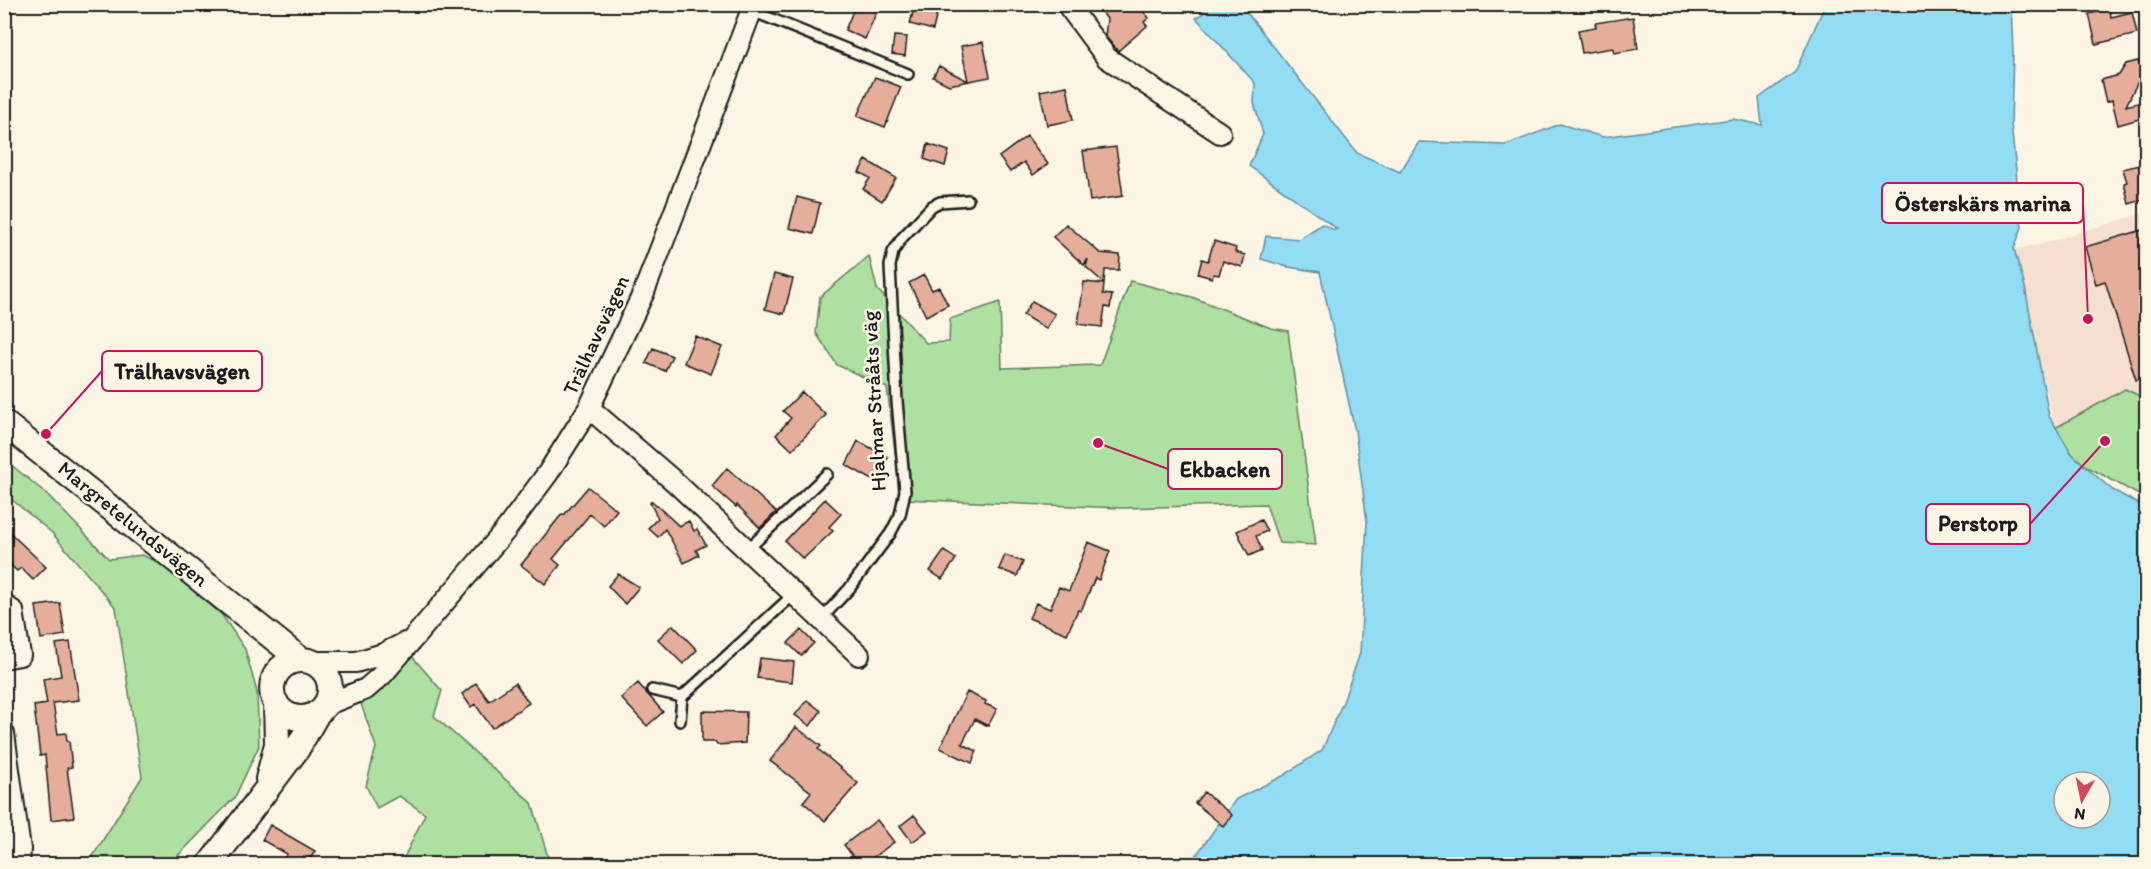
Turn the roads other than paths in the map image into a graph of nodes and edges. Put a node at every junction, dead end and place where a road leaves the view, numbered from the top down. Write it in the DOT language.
graph roads {
  1 [pos="1067,4"];
  2 [pos="753,8"];
  3 [pos="908,74"];
  4 [pos="1220,133"];
  5 [pos="968,201"];
  6 [pos="589,408"];
  7 [pos="4,423"];
  8 [pos="827,474"];
  9 [pos="747,550"];
  10 [pos="794,594"];
  11 [pos="232,604"];
  12 [pos="4,605"];
  13 [pos="821,619"];
  14 [pos="412,639"];
  15 [pos="859,655"];
  16 [pos="4,658"];
  17 [pos="306,661"];
  18 [pos="652,690"];
  19 [pos="274,694"];
  20 [pos="682,697"];
  21 [pos="321,709"];
  22 [pos="680,721"];
  23 [pos="4,734"];
  24 [pos="262,796"];
  25 [pos="19,864"];
  26 [pos="210,864"];
  1 -- 4 [label="street"];
  2 -- 3 [label="lane, Trälhavsvägen"];
  2 -- 6 [label="street, Trälhavsvägen"];
  5 -- 13 [label="lane, Hjalmar Strååts väg"];
  6 -- 9 [label="street"];
  6 -- 14 [label="street, Trälhavsvägen"];
  7 -- 11 [label="street, Margretelundsvägen"];
  8 -- 9 [label="lane"];
  9 -- 10 [label="street"];
  10 -- 13 [label="street"];
  10 -- 20 [label="lane"];
  11 -- 17 [label="street, Margretelundsvägen"];
  11 -- 19 [label="street, Margretelundsvägen"];
  12 -- 16 [label="street"];
  13 -- 15 [label="street"];
  14 -- 17 [label="street, Trälhavsvägen"];
  14 -- 21 [label="street, Trälhavsvägen"];
  17 -- 19 [label="street"];
  17 -- 21 [label="street"];
  18 -- 20 [label="lane"];
  19 -- 21 [label="street"];
  19 -- 24 [label="street, Margretelundsvägen"];
  20 -- 22 [label="lane"];
  21 -- 24 [label="street, Margretelundsvägen"];
  23 -- 25 [label="street"];
  24 -- 26 [label="street, Margretelundsvägen"];
}
